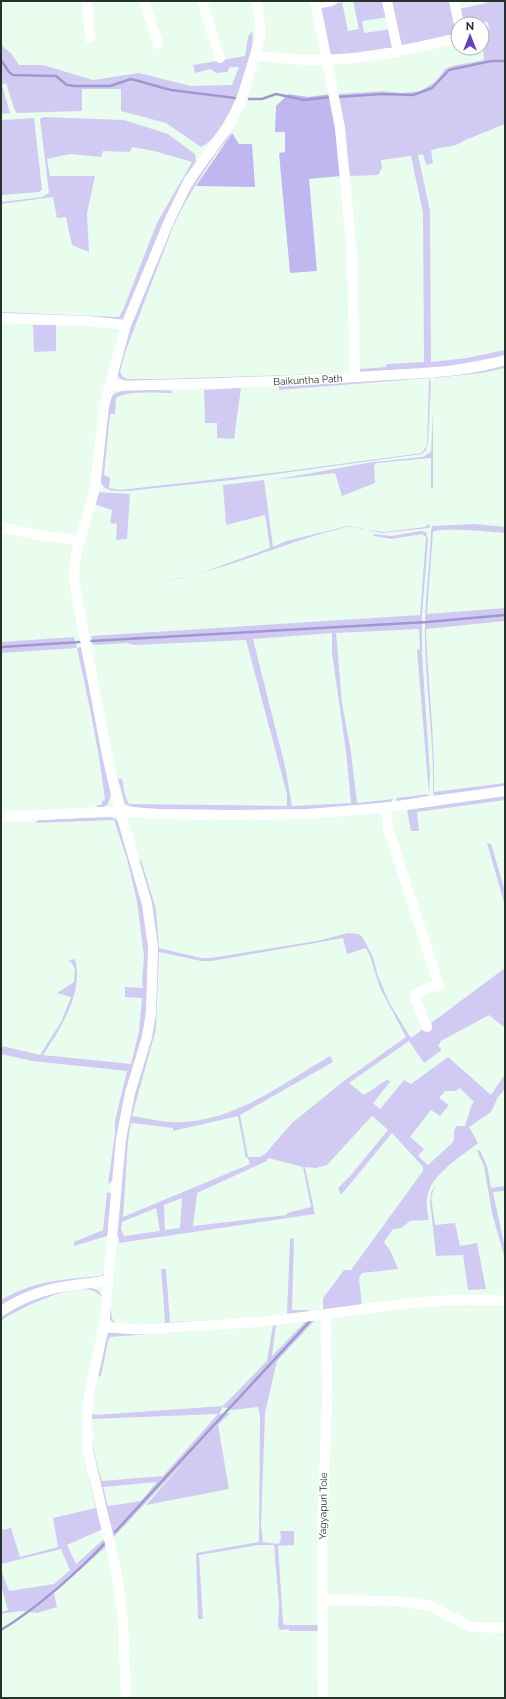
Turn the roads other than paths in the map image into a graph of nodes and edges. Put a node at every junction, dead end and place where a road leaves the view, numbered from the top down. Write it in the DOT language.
graph roads {
  1 [pos="87,1"];
  2 [pos="144,1"];
  3 [pos="202,1"];
  4 [pos="257,1"];
  5 [pos="332,1"];
  6 [pos="387,1"];
  7 [pos="454,1"];
  8 [pos="315,2"];
  9 [pos="457,16"];
  10 [pos="90,38"];
  11 [pos="450,40"];
  12 [pos="158,44"];
  13 [pos="398,52"];
  14 [pos="256,56"];
  15 [pos="220,58"];
  16 [pos="327,59"];
  17 [pos="1,318"];
  18 [pos="126,325"];
  19 [pos="505,360"];
  20 [pos="355,377"];
  21 [pos="110,386"];
  22 [pos="1,527"];
  23 [pos="78,540"];
  24 [pos="505,791"];
  25 [pos="386,807"];
  26 [pos="120,811"];
  27 [pos="1,817"];
  28 [pos="427,1027"];
  29 [pos="108,1281"];
  30 [pos="505,1301"];
  31 [pos="1,1311"];
  32 [pos="326,1314"];
  33 [pos="104,1326"];
  34 [pos="323,1600"];
  35 [pos="505,1628"];
  36 [pos="126,1698"];
  37 [pos="323,1698"];
  1 -- 10 [label="street"];
  2 -- 12 [label="street"];
  3 -- 15 [label="street"];
  4 -- 14 [label="street"];
  5 -- 8 [label="street"];
  6 -- 13 [label="street"];
  7 -- 9 [label="street"];
  8 -- 16 [label="street"];
  11 -- 13 [label="street"];
  13 -- 16 [label="street"];
  14 -- 16 [label="street"];
  14 -- 18 [label="street"];
  16 -- 20 [label="street"];
  17 -- 18 [label="street"];
  18 -- 21 [label="street"];
  19 -- 20 [label="street, Baikuntha Path"];
  20 -- 21 [label="street, Baikuntha Path"];
  21 -- 23 [label="street"];
  22 -- 23 [label="street"];
  23 -- 26 [label="street"];
  24 -- 25 [label="street"];
  25 -- 26 [label="street"];
  25 -- 28 [label="street"];
  26 -- 27 [label="street"];
  26 -- 29 [label="street"];
  29 -- 31 [label="street"];
  29 -- 33 [label="street"];
  30 -- 32 [label="street"];
  32 -- 33 [label="street"];
  32 -- 34 [label="street, Yagyapuri Tole"];
  33 -- 36 [label="street"];
  34 -- 35 [label="street"];
  34 -- 37 [label="street, Yagyapuri Tole"];
}
